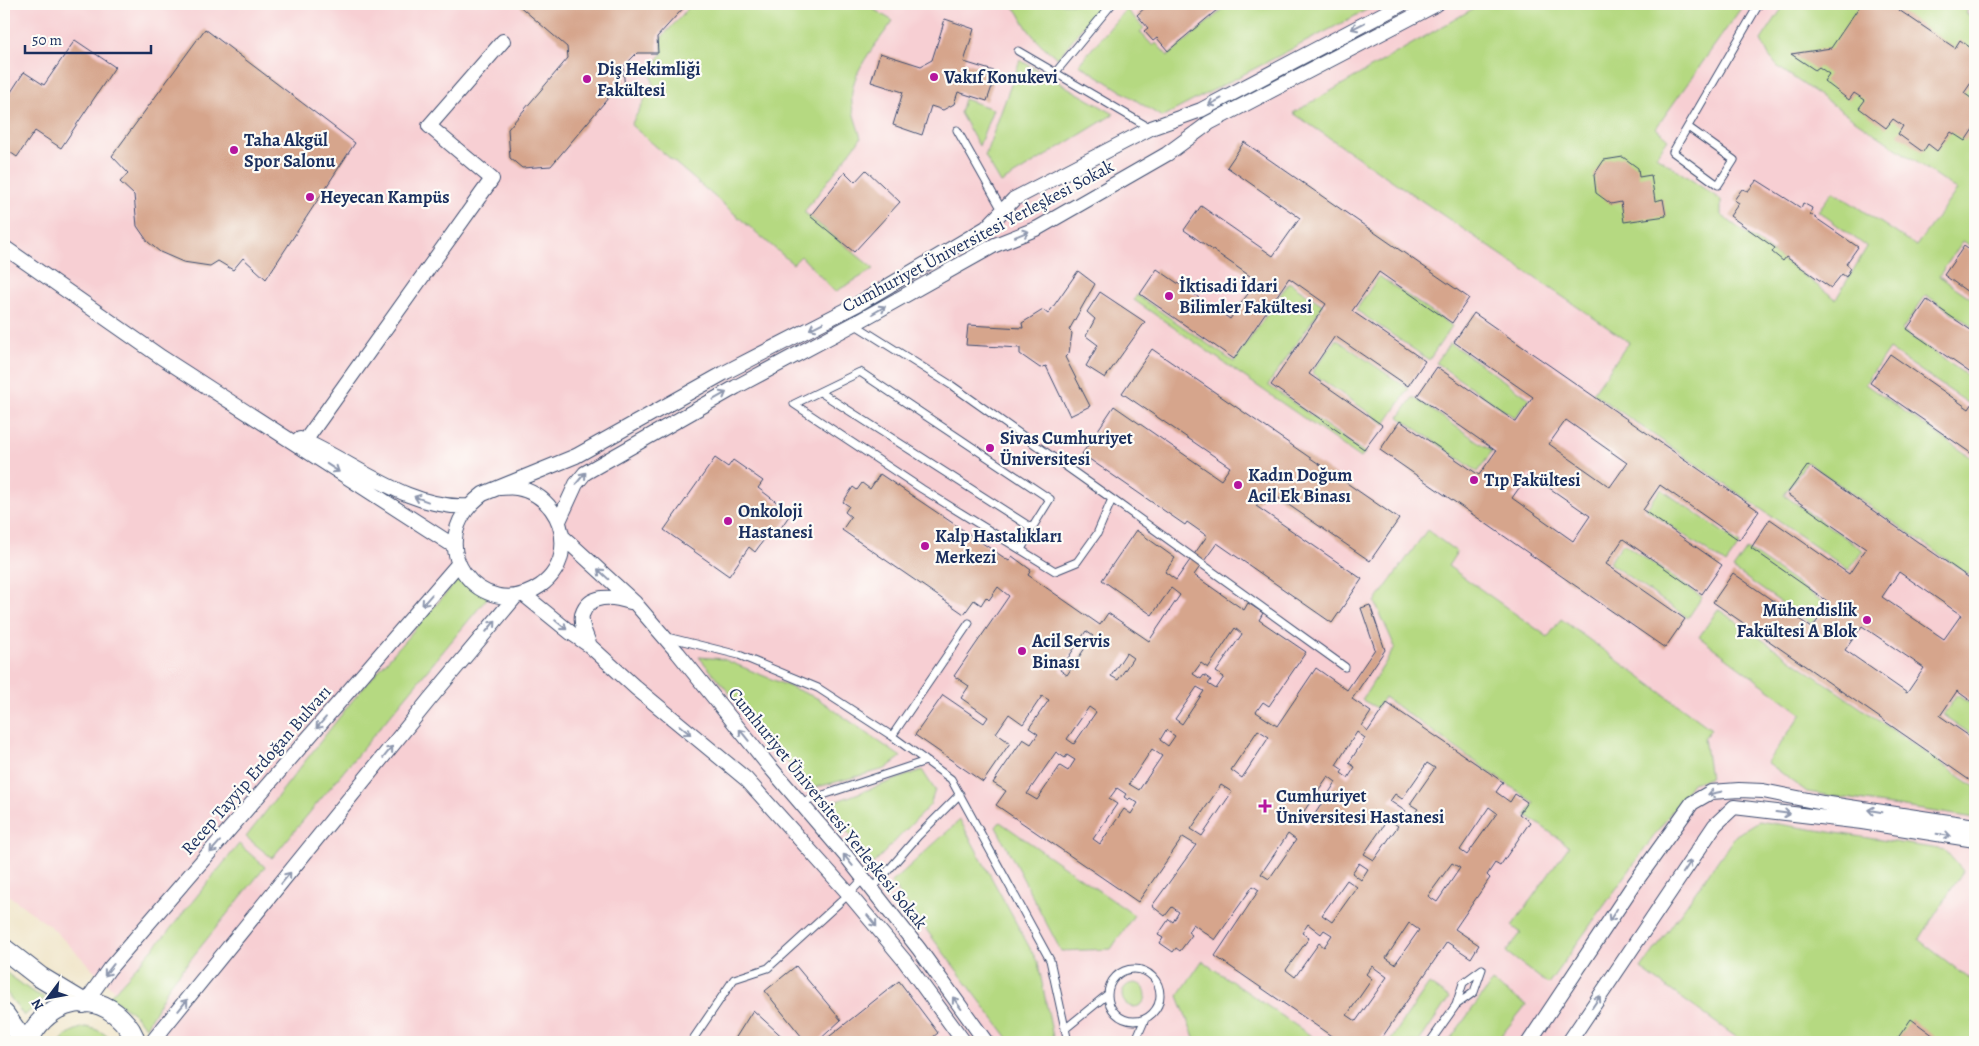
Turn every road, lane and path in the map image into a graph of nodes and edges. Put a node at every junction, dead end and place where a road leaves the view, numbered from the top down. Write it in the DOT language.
graph roads {
  1 [pos="1112,4"];
  2 [pos="1402,4"];
  3 [pos="1436,4"];
  4 [pos="1760,4"];
  5 [pos="503,40"];
  6 [pos="1018,51"];
  7 [pos="1055,73"];
  8 [pos="1688,127"];
  9 [pos="1150,128"];
  10 [pos="957,130"];
  11 [pos="1002,210"];
  12 [pos="4,247"];
  13 [pos="854,324"];
  14 [pos="820,392"];
  15 [pos="263,423"];
  16 [pos="305,441"];
  17 [pos="498,488"];
  18 [pos="1112,499"];
  19 [pos="468,506"];
  20 [pos="559,521"];
  21 [pos="1032,528"];
  22 [pos="563,538"];
  23 [pos="454,546"];
  24 [pos="1021,550"];
  25 [pos="459,564"];
  26 [pos="520,595"];
  27 [pos="635,604"];
  28 [pos="969,623"];
  29 [pos="664,637"];
  30 [pos="590,646"];
  31 [pos="1345,667"];
  32 [pos="892,736"];
  33 [pos="926,761"];
  34 [pos="960,794"];
  35 [pos="799,803"];
  36 [pos="1975,826"];
  37 [pos="1975,840"];
  38 [pos="867,884"];
  39 [pos="850,894"];
  40 [pos="4,949"];
  41 [pos="1108,994"];
  42 [pos="84,1003"];
  43 [pos="1456,1005"];
  44 [pos="4,1014"];
  45 [pos="1145,1019"];
  46 [pos="1065,1029"];
  47 [pos="24,1042"];
  48 [pos="28,1042"];
  49 [pos="135,1042"];
  50 [pos="152,1042"];
  51 [pos="691,1042"];
  52 [pos="964,1042"];
  53 [pos="986,1042"];
  54 [pos="1068,1042"];
  55 [pos="1135,1042"];
  56 [pos="1430,1042"];
  57 [pos="1530,1042"];
  58 [pos="1569,1042"];
  1 -- 7 [label="lane"];
  2 -- 9 [label="street, Cumhuriyet Üniversitesi Yerleşkesi Sokak, one-way"];
  13 -- 3 [label="street, Cumhuriyet Üniversitesi Yerleşkesi Sokak, one-way"];
  4 -- 8 [label="lane"];
  5 -- 16 [label="street"];
  6 -- 7 [label="lane"];
  7 -- 9 [label="lane"];
  8 -- 8 [label="lane"];
  9 -- 11 [label="street, Cumhuriyet Üniversitesi Yerleşkesi Sokak"];
  10 -- 11 [label="lane"];
  11 -- 17 [label="street, Cumhuriyet Üniversitesi Yerleşkesi Sokak, one-way"];
  12 -- 15 [label="street"];
  13 -- 18 [label="lane"];
  20 -- 13 [label="street, Cumhuriyet Üniversitesi Yerleşkesi Sokak, one-way"];
  14 -- 21 [label="lane"];
  14 -- 21 [label="lane"];
  14 -- 24 [label="lane"];
  15 -- 16 [label="street"];
  15 -- 23 [label="street, one-way"];
  19 -- 16 [label="street, one-way"];
  17 -- 19 [label="street, Cumhuriyet Üniversitesi Yerleşkesi Sokak"];
  17 -- 20 [label="street"];
  18 -- 24 [label="lane"];
  18 -- 31 [label="lane"];
  19 -- 23 [label="street, Cumhuriyet Üniversitesi Yerleşkesi Sokak"];
  20 -- 22 [label="street"];
  21 -- 24 [label="lane"];
  22 -- 26 [label="street"];
  27 -- 22 [label="street, Cumhuriyet Üniversitesi Yerleşkesi Sokak, one-way"];
  23 -- 25 [label="street, Cumhuriyet Üniversitesi Yerleşkesi Sokak"];
  25 -- 26 [label="street, Cumhuriyet Üniversitesi Yerleşkesi Sokak"];
  25 -- 42 [label="street, Recep Tayyip Erdoğan Bulvarı, one-way"];
  26 -- 30 [label="street, Cumhuriyet Üniversitesi Yerleşkesi Sokak, one-way"];
  50 -- 26 [label="street, one-way"];
  27 -- 29 [label="street, Cumhuriyet Üniversitesi Yerleşkesi Sokak"];
  27 -- 30 [label="street, Cumhuriyet Üniversitesi Yerleşkesi Sokak"];
  28 -- 32 [label="lane"];
  29 -- 32 [label="lane"];
  35 -- 29 [label="street, Cumhuriyet Üniversitesi Yerleşkesi Sokak, one-way"];
  30 -- 39 [label="street, Cumhuriyet Üniversitesi Yerleşkesi Sokak, one-way"];
  32 -- 33 [label="lane"];
  33 -- 34 [label="lane"];
  33 -- 35 [label="lane"];
  34 -- 38 [label="lane"];
  34 -- 46 [label="lane"];
  38 -- 35 [label="street, Cumhuriyet Üniversitesi Yerleşkesi Sokak, one-way"];
  36 -- 57 [label="street, one-way"];
  58 -- 37 [label="street, one-way"];
  38 -- 39 [label="lane"];
  53 -- 38 [label="street, Cumhuriyet Üniversitesi Yerleşkesi Sokak, one-way"];
  39 -- 51 [label="lane"];
  39 -- 52 [label="street, Cumhuriyet Üniversitesi Yerleşkesi Sokak, one-way"];
  40 -- 42 [label="street"];
  41 -- 45 [label="lane"];
  41 -- 45 [label="lane"];
  41 -- 46 [label="lane"];
  42 -- 48 [label="street"];
  42 -- 49 [label="street"];
  43 -- 43 [label="lane"];
  43 -- 56 [label="lane"];
  44 -- 47 [label="street"];
  45 -- 55 [label="lane"];
  46 -- 54 [label="lane"];
}
